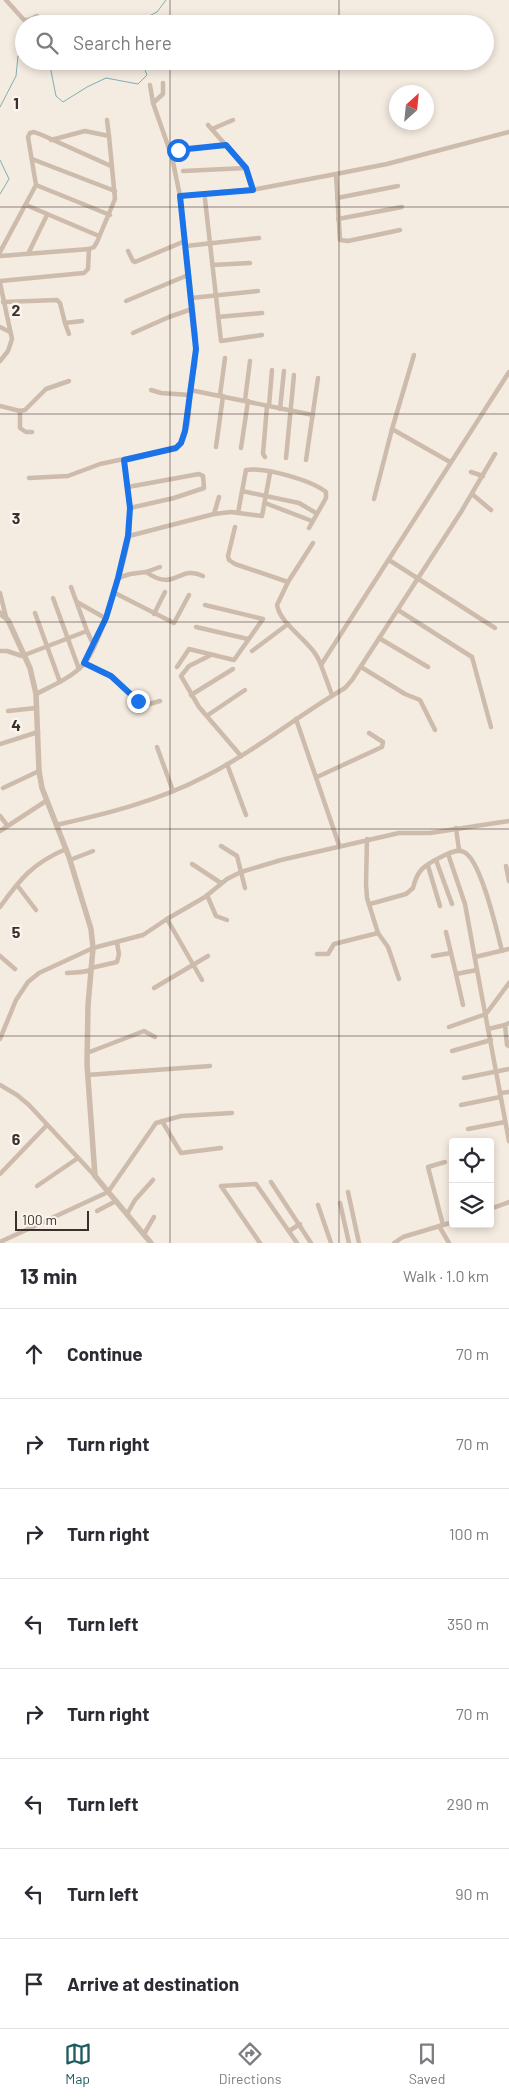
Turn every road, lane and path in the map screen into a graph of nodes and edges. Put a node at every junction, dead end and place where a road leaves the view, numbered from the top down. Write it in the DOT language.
graph roads {
  1 [pos="6,0"];
  2 [pos="20,15"];
  3 [pos="163,83"];
  4 [pos="150,85"];
  5 [pos="153,102"];
  6 [pos="107,120"];
  7 [pos="233,120"];
  8 [pos="208,125"];
  9 [pos="212,129"];
  10 [pos="509,132"];
  11 [pos="109,136"];
  12 [pos="51,140"];
  13 [pos="226,145"];
  14 [pos="178,150"];
  15 [pos="32,159"];
  16 [pos="112,166"];
  17 [pos="246,168"];
  18 [pos="183,171"];
  19 [pos="336,174"];
  20 [pos="36,185"];
  21 [pos="398,186"];
  22 [pos="253,190"];
  23 [pos="115,191"];
  24 [pos="180,196"];
  25 [pos="337,198"];
  26 [pos="205,199"];
  27 [pos="26,205"];
  28 [pos="402,207"];
  29 [pos="47,215"];
  30 [pos="110,215"];
  31 [pos="338,219"];
  32 [pos="400,230"];
  33 [pos="99,236"];
  34 [pos="259,238"];
  35 [pos="185,243"];
  36 [pos="210,243"];
  37 [pos="90,249"];
  38 [pos="128,251"];
  39 [pos="0,254"];
  40 [pos="28,254"];
  41 [pos="250,263"];
  42 [pos="212,265"];
  43 [pos="188,275"];
  44 [pos="0,282"];
  45 [pos="258,291"];
  46 [pos="216,295"];
  47 [pos="191,298"];
  48 [pos="126,300"];
  49 [pos="3,302"];
  50 [pos="192,309"];
  51 [pos="262,313"];
  52 [pos="218,317"];
  53 [pos="82,321"];
  54 [pos="65,323"];
  55 [pos="0,328"];
  56 [pos="10,332"];
  57 [pos="133,333"];
  58 [pos="69,334"];
  59 [pos="262,335"];
  60 [pos="414,355"];
  61 [pos="225,358"];
  62 [pos="0,359"];
  63 [pos="250,361"];
  64 [pos="272,370"];
  65 [pos="284,371"];
  66 [pos="509,372"];
  67 [pos="294,375"];
  68 [pos="318,378"];
  69 [pos="69,381"];
  70 [pos="151,390"];
  71 [pos="190,392"];
  72 [pos="221,396"];
  73 [pos="246,400"];
  74 [pos="0,406"];
  75 [pos="268,406"];
  76 [pos="280,408"];
  77 [pos="292,410"];
  78 [pos="20,411"];
  79 [pos="313,415"];
  80 [pos="392,429"];
  81 [pos="32,432"];
  82 [pos="216,447"];
  83 [pos="241,448"];
  84 [pos="495,454"];
  85 [pos="265,457"];
  86 [pos="286,458"];
  87 [pos="124,460"];
  88 [pos="306,460"];
  89 [pos="450,462"];
  90 [pos="471,472"];
  91 [pos="270,473"];
  92 [pos="482,476"];
  93 [pos="29,478"];
  94 [pos="128,487"];
  95 [pos="242,490"];
  96 [pos="472,494"];
  97 [pos="266,496"];
  98 [pos="220,497"];
  99 [pos="374,499"];
  100 [pos="265,503"];
  101 [pos="130,508"];
  102 [pos="491,510"];
  103 [pos="238,513"];
  104 [pos="316,513"];
  105 [pos="214,514"];
  106 [pos="312,520"];
  107 [pos="235,527"];
  108 [pos="309,528"];
  109 [pos="128,536"];
  110 [pos="313,542"];
  111 [pos="389,560"];
  112 [pos="160,567"];
  113 [pos="146,572"];
  114 [pos="203,576"];
  115 [pos="118,578"];
  116 [pos="417,579"];
  117 [pos="288,582"];
  118 [pos="71,587"];
  119 [pos="113,592"];
  120 [pos="165,592"];
  121 [pos="0,593"];
  122 [pos="189,594"];
  123 [pos="53,598"];
  124 [pos="77,602"];
  125 [pos="205,605"];
  126 [pos="398,610"];
  127 [pos="35,614"];
  128 [pos="154,614"];
  129 [pos="3,615"];
  130 [pos="106,618"];
  131 [pos="288,624"];
  132 [pos="196,627"];
  133 [pos="494,628"];
  134 [pos="88,631"];
  135 [pos="67,638"];
  136 [pos="379,638"];
  137 [pos="248,639"];
  138 [pos="47,646"];
  139 [pos="94,646"];
  140 [pos="252,651"];
  141 [pos="0,652"];
  142 [pos="211,654"];
  143 [pos="25,655"];
  144 [pos="84,663"];
  145 [pos="321,665"];
  146 [pos="361,666"];
  147 [pos="177,667"];
  148 [pos="428,667"];
  149 [pos="78,669"];
  150 [pos="233,669"];
  151 [pos="60,682"];
  152 [pos="245,690"];
  153 [pos="36,694"];
  154 [pos="191,695"];
  155 [pos="332,695"];
  156 [pos="160,701"];
  157 [pos="36,708"];
  158 [pos="8,711"];
  159 [pos="208,715"];
  160 [pos="296,719"];
  161 [pos="491,727"];
  162 [pos="435,730"];
  163 [pos="38,732"];
  164 [pos="369,733"];
  165 [pos="0,744"];
  166 [pos="157,746"];
  167 [pos="241,756"];
  168 [pos="227,764"];
  169 [pos="39,772"];
  170 [pos="317,777"];
  171 [pos="3,788"];
  172 [pos="173,791"];
  173 [pos="46,801"];
  174 [pos="246,815"];
  175 [pos="0,816"];
  176 [pos="509,821"];
  177 [pos="7,825"];
  178 [pos="56,825"];
  179 [pos="456,828"];
  180 [pos="0,831"];
  181 [pos="367,839"];
  182 [pos="339,845"];
  183 [pos="221,846"];
  184 [pos="66,849"];
  185 [pos="459,850"];
  186 [pos="93,851"];
  187 [pos="448,854"];
  188 [pos="70,860"];
  189 [pos="436,860"];
  190 [pos="192,864"];
  191 [pos="428,866"];
  192 [pos="506,866"];
  193 [pos="241,872"];
  194 [pos="509,881"];
  195 [pos="221,883"];
  196 [pos="17,884"];
  197 [pos="245,888"];
  198 [pos="207,895"];
  199 [pos="370,904"];
  200 [pos="452,904"];
  201 [pos="440,906"];
  202 [pos="0,907"];
  203 [pos="36,910"];
  204 [pos="167,919"];
  205 [pos="227,920"];
  206 [pos="446,932"];
  207 [pos="378,933"];
  208 [pos="117,943"];
  209 [pos="93,948"];
  210 [pos="509,949"];
  211 [pos="502,950"];
  212 [pos="451,953"];
  213 [pos="317,954"];
  214 [pos="0,956"];
  215 [pos="208,956"];
  216 [pos="433,956"];
  217 [pos="475,957"];
  218 [pos="194,965"];
  219 [pos="15,969"];
  220 [pos="91,969"];
  221 [pos="477,970"];
  222 [pos="66,973"];
  223 [pos="456,974"];
  224 [pos="399,979"];
  225 [pos="202,980"];
  226 [pos="509,984"];
  227 [pos="154,988"];
  228 [pos="463,1005"];
  229 [pos="486,1014"];
  230 [pos="507,1024"];
  231 [pos="450,1027"];
  232 [pos="488,1029"];
  233 [pos="155,1038"];
  234 [pos="0,1039"];
  235 [pos="491,1040"];
  236 [pos="509,1046"];
  237 [pos="452,1051"];
  238 [pos="87,1053"];
  239 [pos="210,1066"];
  240 [pos="509,1069"];
  241 [pos="496,1072"];
  242 [pos="87,1075"];
  243 [pos="464,1078"];
  244 [pos="0,1086"];
  245 [pos="509,1092"];
  246 [pos="500,1095"];
  247 [pos="461,1105"];
  248 [pos="232,1113"];
  249 [pos="506,1119"];
  250 [pos="162,1121"];
  251 [pos="47,1125"];
  252 [pos="468,1129"];
  253 [pos="509,1141"];
  254 [pos="221,1148"];
  255 [pos="78,1158"];
  256 [pos="445,1162"];
  257 [pos="0,1174"];
  258 [pos="94,1176"];
  259 [pos="153,1180"];
  260 [pos="271,1182"];
  261 [pos="37,1186"];
  262 [pos="108,1192"];
  263 [pos="348,1192"];
  264 [pos="116,1201"];
  265 [pos="509,1202"];
  266 [pos="340,1203"];
  267 [pos="318,1205"];
  268 [pos="494,1208"];
  269 [pos="97,1211"];
  270 [pos="127,1214"];
  271 [pos="154,1217"];
  272 [pos="449,1223"];
  273 [pos="300,1224"];
  274 [pos="441,1226"];
  275 [pos="289,1231"];
  276 [pos="144,1234"];
  277 [pos="0,1242"];
  278 [pos="151,1243"];
  279 [pos="260,1243"];
  280 [pos="297,1243"];
  281 [pos="311,1243"];
  282 [pos="331,1243"];
  283 [pos="349,1243"];
  284 [pos="359,1243"];
  285 [pos="394,1243"];
  286 [pos="449,1243"];
  1 -- 2 [label="street"];
  3 -- 5 [label="street"];
  4 -- 5 [label="street"];
  5 -- 24 [label="street"];
  6 -- 11 [label="street"];
  7 -- 9 [label="street"];
  8 -- 9 [label="street"];
  9 -- 13 [label="street"];
  10 -- 19 [label="street"];
  11 -- 12 [label="street"];
  11 -- 16 [label="street"];
  12 -- 15 [label="street"];
  12 -- 16 [label="street"];
  13 -- 14 [label="street"];
  13 -- 17 [label="street"];
  15 -- 20 [label="street"];
  15 -- 23 [label="street"];
  16 -- 23 [label="street"];
  17 -- 18 [label="street"];
  17 -- 22 [label="street"];
  19 -- 22 [label="street"];
  19 -- 25 [label="street"];
  20 -- 27 [label="street"];
  20 -- 30 [label="street"];
  21 -- 25 [label="street"];
  22 -- 24 [label="street"];
  23 -- 30 [label="street"];
  24 -- 35 [label="street"];
  25 -- 31 [label="street"];
  26 -- 36 [label="street"];
  27 -- 29 [label="street"];
  27 -- 39 [label="street"];
  28 -- 31 [label="street"];
  29 -- 33 [label="street"];
  29 -- 40 [label="street"];
  30 -- 33 [label="street"];
  31 -- 32 [label="street"];
  33 -- 37 [label="street"];
  34 -- 36 [label="street"];
  35 -- 36 [label="street"];
  35 -- 38 [label="street"];
  35 -- 43 [label="street"];
  36 -- 42 [label="street"];
  37 -- 40 [label="street"];
  37 -- 44 [label="street"];
  39 -- 40 [label="street"];
  41 -- 42 [label="street"];
  42 -- 46 [label="street"];
  43 -- 47 [label="street"];
  43 -- 48 [label="street"];
  44 -- 49 [label="street"];
  45 -- 46 [label="street"];
  46 -- 47 [label="street"];
  46 -- 52 [label="street"];
  47 -- 50 [label="street"];
  49 -- 54 [label="street"];
  49 -- 56 [label="street"];
  50 -- 57 [label="street"];
  50 -- 71 [label="street"];
  51 -- 52 [label="street"];
  52 -- 59 [label="street"];
  53 -- 54 [label="street"];
  54 -- 58 [label="street"];
  55 -- 56 [label="street"];
  56 -- 62 [label="street"];
  60 -- 80 [label="street"];
  61 -- 72 [label="street"];
  63 -- 73 [label="street"];
  64 -- 75 [label="street"];
  65 -- 76 [label="street"];
  66 -- 89 [label="street"];
  67 -- 77 [label="street"];
  68 -- 79 [label="street"];
  69 -- 78 [label="street"];
  70 -- 71 [label="street"];
  71 -- 72 [label="street"];
  71 -- 87 [label="street"];
  72 -- 73 [label="street"];
  72 -- 82 [label="street"];
  73 -- 75 [label="street"];
  73 -- 83 [label="street"];
  74 -- 78 [label="street"];
  75 -- 76 [label="street"];
  75 -- 85 [label="street"];
  76 -- 77 [label="street"];
  77 -- 79 [label="street"];
  77 -- 86 [label="street"];
  78 -- 81 [label="street"];
  79 -- 88 [label="street"];
  80 -- 89 [label="street"];
  80 -- 99 [label="street"];
  84 -- 92 [label="street"];
  87 -- 93 [label="street"];
  87 -- 94 [label="street"];
  89 -- 111 [label="street"];
  90 -- 92 [label="street"];
  91 -- 95 [label="street"];
  91 -- 97 [label="street"];
  91 -- 104 [label="street"];
  92 -- 96 [label="street"];
  94 -- 101 [label="street"];
  94 -- 101 [label="street"];
  95 -- 97 [label="street"];
  95 -- 103 [label="street"];
  96 -- 102 [label="street"];
  96 -- 116 [label="street"];
  97 -- 100 [label="street"];
  97 -- 104 [label="street"];
  98 -- 105 [label="street"];
  100 -- 103 [label="street"];
  100 -- 106 [label="street"];
  101 -- 109 [label="street"];
  103 -- 105 [label="street"];
  104 -- 106 [label="street"];
  105 -- 109 [label="street"];
  106 -- 108 [label="street"];
  107 -- 117 [label="street"];
  109 -- 115 [label="street"];
  110 -- 117 [label="street"];
  111 -- 116 [label="street"];
  111 -- 145 [label="street"];
  112 -- 113 [label="street"];
  113 -- 114 [label="street"];
  113 -- 115 [label="street"];
  115 -- 119 [label="street"];
  116 -- 126 [label="street"];
  116 -- 133 [label="street"];
  117 -- 131 [label="street"];
  118 -- 124 [label="street"];
  119 -- 128 [label="street"];
  119 -- 130 [label="street"];
  120 -- 128 [label="street"];
  121 -- 129 [label="street"];
  122 -- 128 [label="street"];
  123 -- 135 [label="street"];
  124 -- 130 [label="street"];
  124 -- 134 [label="street"];
  125 -- 137 [label="street"];
  126 -- 136 [label="street"];
  126 -- 161 [label="street"];
  127 -- 138 [label="street"];
  129 -- 143 [label="street"];
  130 -- 139 [label="street"];
  131 -- 140 [label="street"];
  131 -- 145 [label="street"];
  132 -- 137 [label="street"];
  134 -- 135 [label="street"];
  134 -- 139 [label="street"];
  135 -- 138 [label="street"];
  135 -- 149 [label="street"];
  136 -- 146 [label="street"];
  136 -- 148 [label="street"];
  137 -- 142 [label="street"];
  138 -- 143 [label="street"];
  138 -- 151 [label="street"];
  139 -- 144 [label="street"];
  141 -- 143 [label="street"];
  142 -- 147 [label="street"];
  142 -- 154 [label="street"];
  143 -- 153 [label="street"];
  144 -- 149 [label="street"];
  144 -- 156 [label="street"];
  145 -- 155 [label="street"];
  146 -- 155 [label="street"];
  146 -- 162 [label="street"];
  149 -- 151 [label="street"];
  150 -- 154 [label="street"];
  151 -- 153 [label="street"];
  152 -- 159 [label="street"];
  153 -- 157 [label="street"];
  154 -- 159 [label="street"];
  155 -- 160 [label="street"];
  157 -- 158 [label="street"];
  157 -- 163 [label="street"];
  159 -- 167 [label="street"];
  160 -- 167 [label="street"];
  160 -- 170 [label="street"];
  163 -- 165 [label="street"];
  163 -- 169 [label="street"];
  164 -- 170 [label="street"];
  166 -- 172 [label="street"];
  167 -- 168 [label="street"];
  168 -- 172 [label="street"];
  168 -- 174 [label="street"];
  169 -- 171 [label="street"];
  169 -- 173 [label="street"];
  170 -- 182 [label="street"];
  172 -- 178 [label="street"];
  173 -- 177 [label="street"];
  173 -- 178 [label="street"];
  175 -- 177 [label="street"];
  176 -- 179 [label="street"];
  177 -- 180 [label="street"];
  178 -- 184 [label="street"];
  179 -- 181 [label="street"];
  179 -- 185 [label="street"];
  181 -- 182 [label="street"];
  181 -- 199 [label="street"];
  182 -- 193 [label="street"];
  183 -- 193 [label="street"];
  184 -- 188 [label="street"];
  184 -- 196 [label="street"];
  185 -- 187 [label="street"];
  185 -- 211 [label="street"];
  186 -- 188 [label="street"];
  187 -- 189 [label="street"];
  187 -- 217 [label="street"];
  188 -- 209 [label="street"];
  189 -- 191 [label="street"];
  189 -- 200 [label="street"];
  190 -- 195 [label="street"];
  191 -- 199 [label="street"];
  191 -- 201 [label="street"];
  192 -- 194 [label="street"];
  193 -- 195 [label="street"];
  193 -- 197 [label="street"];
  195 -- 198 [label="street"];
  196 -- 202 [label="street"];
  196 -- 203 [label="street"];
  198 -- 204 [label="street"];
  198 -- 205 [label="street"];
  199 -- 207 [label="street"];
  204 -- 208 [label="street"];
  204 -- 218 [label="street"];
  206 -- 212 [label="street"];
  207 -- 213 [label="street"];
  207 -- 224 [label="street"];
  208 -- 209 [label="street"];
  208 -- 220 [label="street"];
  209 -- 220 [label="street"];
  209 -- 234 [label="street"];
  210 -- 211 [label="street"];
  211 -- 217 [label="street"];
  212 -- 216 [label="street"];
  212 -- 223 [label="street"];
  214 -- 219 [label="street"];
  215 -- 218 [label="street"];
  217 -- 221 [label="street"];
  218 -- 225 [label="street"];
  218 -- 227 [label="street"];
  220 -- 222 [label="street"];
  220 -- 238 [label="street"];
  221 -- 223 [label="street"];
  221 -- 229 [label="street"];
  223 -- 228 [label="street"];
  226 -- 229 [label="street"];
  229 -- 231 [label="street"];
  229 -- 232 [label="street"];
  230 -- 232 [label="street"];
  230 -- 236 [label="street"];
  232 -- 235 [label="street"];
  233 -- 238 [label="street"];
  235 -- 237 [label="street"];
  235 -- 241 [label="street"];
  238 -- 242 [label="street"];
  239 -- 242 [label="street"];
  240 -- 241 [label="street"];
  241 -- 243 [label="street"];
  241 -- 246 [label="street"];
  242 -- 258 [label="street"];
  244 -- 251 [label="street"];
  245 -- 246 [label="street"];
  246 -- 247 [label="street"];
  246 -- 249 [label="street"];
  248 -- 250 [label="street"];
  249 -- 252 [label="street"];
  249 -- 253 [label="street"];
  250 -- 254 [label="street"];
  250 -- 262 [label="street"];
  251 -- 255 [label="street"];
  251 -- 257 [label="street"];
  255 -- 258 [label="street"];
  255 -- 261 [label="street"];
  256 -- 274 [label="street"];
  258 -- 262 [label="street"];
  259 -- 270 [label="street"];
  260 -- 273 [label="street"];
  262 -- 264 [label="street"];
  262 -- 277 [label="street"];
  263 -- 284 [label="street"];
  264 -- 269 [label="street"];
  264 -- 270 [label="street"];
  265 -- 268 [label="street"];
  266 -- 283 [label="street"];
  267 -- 282 [label="street"];
  270 -- 276 [label="street"];
  271 -- 276 [label="street"];
  272 -- 274 [label="street"];
  273 -- 275 [label="street"];
  273 -- 281 [label="street"];
  274 -- 285 [label="street"];
  274 -- 286 [label="street"];
  275 -- 279 [label="street"];
  275 -- 280 [label="street"];
  276 -- 278 [label="street"];
}
